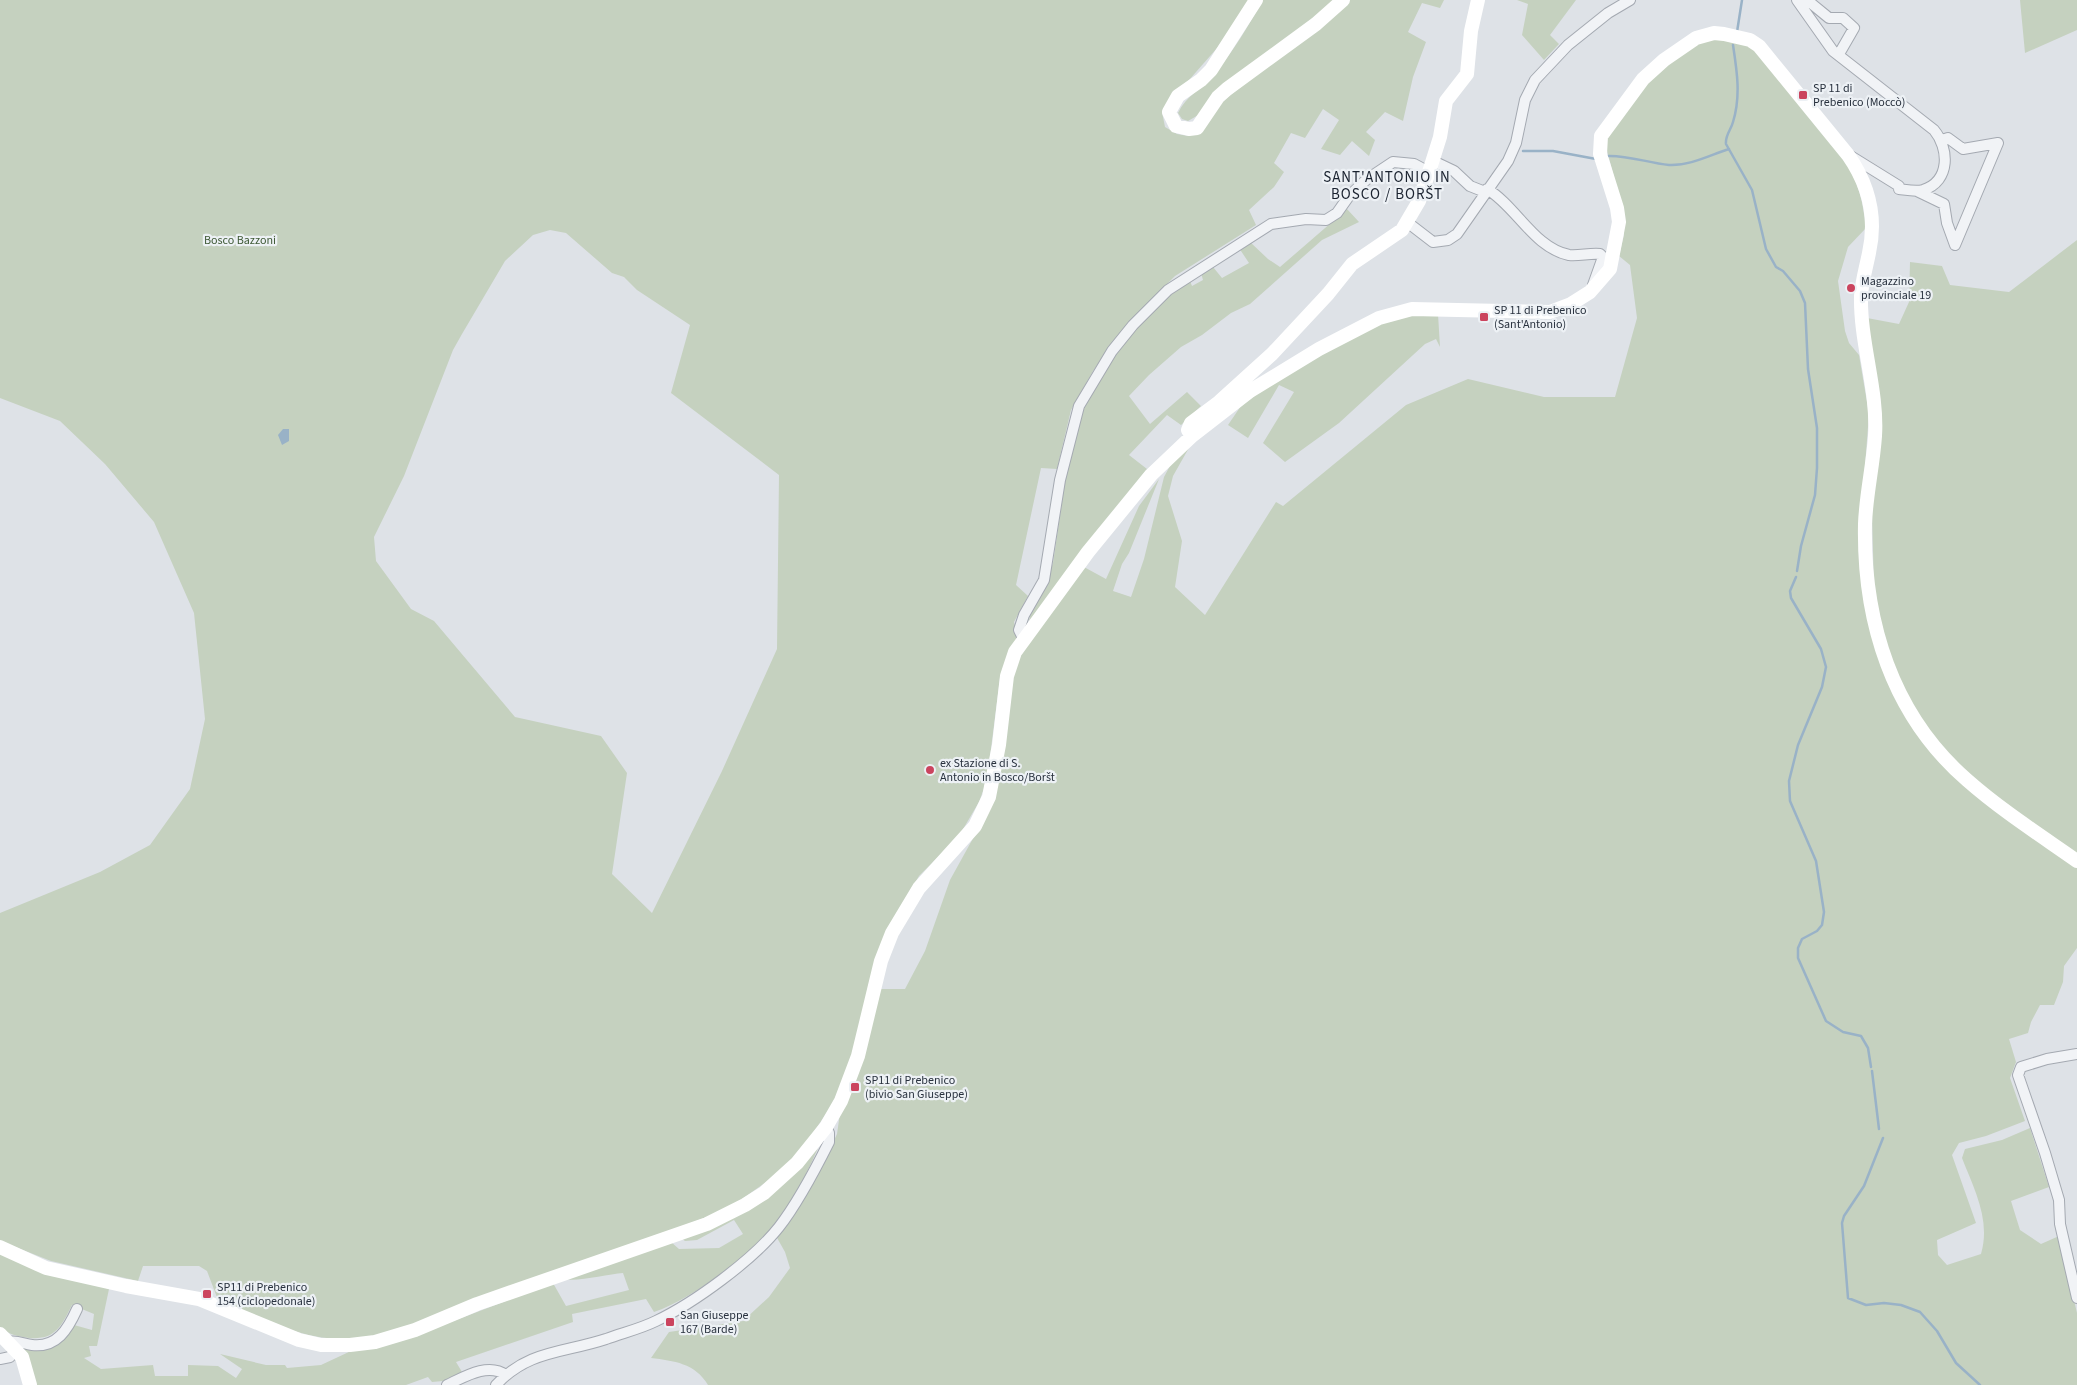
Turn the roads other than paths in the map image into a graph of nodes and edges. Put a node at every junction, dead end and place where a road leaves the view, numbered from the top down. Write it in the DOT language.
graph roads {
  1 [pos="1256,0"];
  2 [pos="1343,0"];
  3 [pos="1478,0"];
  4 [pos="1630,0"];
  5 [pos="1797,0"];
  6 [pos="1807,0"];
  7 [pos="1839,54"];
  8 [pos="1942,140"];
  9 [pos="1848,155"];
  10 [pos="1431,166"];
  11 [pos="1486,190"];
  12 [pos="1917,191"];
  13 [pos="1407,222"];
  14 [pos="1590,292"];
  15 [pos="1192,436"];
  16 [pos="1023,638"];
  17 [pos="2077,861"];
  18 [pos="2077,1054"];
  19 [pos="826,1127"];
  20 [pos="0,1247"];
  21 [pos="2077,1298"];
  22 [pos="77,1309"];
  23 [pos="8,1342"];
  24 [pos="0,1359"];
  25 [pos="506,1375"];
  26 [pos="30,1385"];
  27 [pos="447,1385"];
  28 [pos="496,1385"];
  1 -- 2 [label="main road"];
  3 -- 10 [label="main road"];
  4 -- 11 [label="street"];
  5 -- 7 [label="street"];
  6 -- 7 [label="street"];
  7 -- 8 [label="street"];
  8 -- 12 [label="street"];
  8 -- 12 [label="street"];
  9 -- 12 [label="street"];
  9 -- 14 [label="main road"];
  9 -- 17 [label="main road"];
  10 -- 11 [label="street"];
  10 -- 13 [label="main road"];
  10 -- 16 [label="street"];
  11 -- 13 [label="street"];
  11 -- 14 [label="street"];
  13 -- 15 [label="main road"];
  14 -- 15 [label="main road"];
  15 -- 16 [label="main road"];
  16 -- 19 [label="main road"];
  18 -- 21 [label="street"];
  19 -- 20 [label="main road"];
  19 -- 25 [label="street"];
  22 -- 23 [label="street"];
  23 -- 24 [label="street"];
  23 -- 26 [label="main road"];
  25 -- 27 [label="street"];
  25 -- 28 [label="street"];
}
